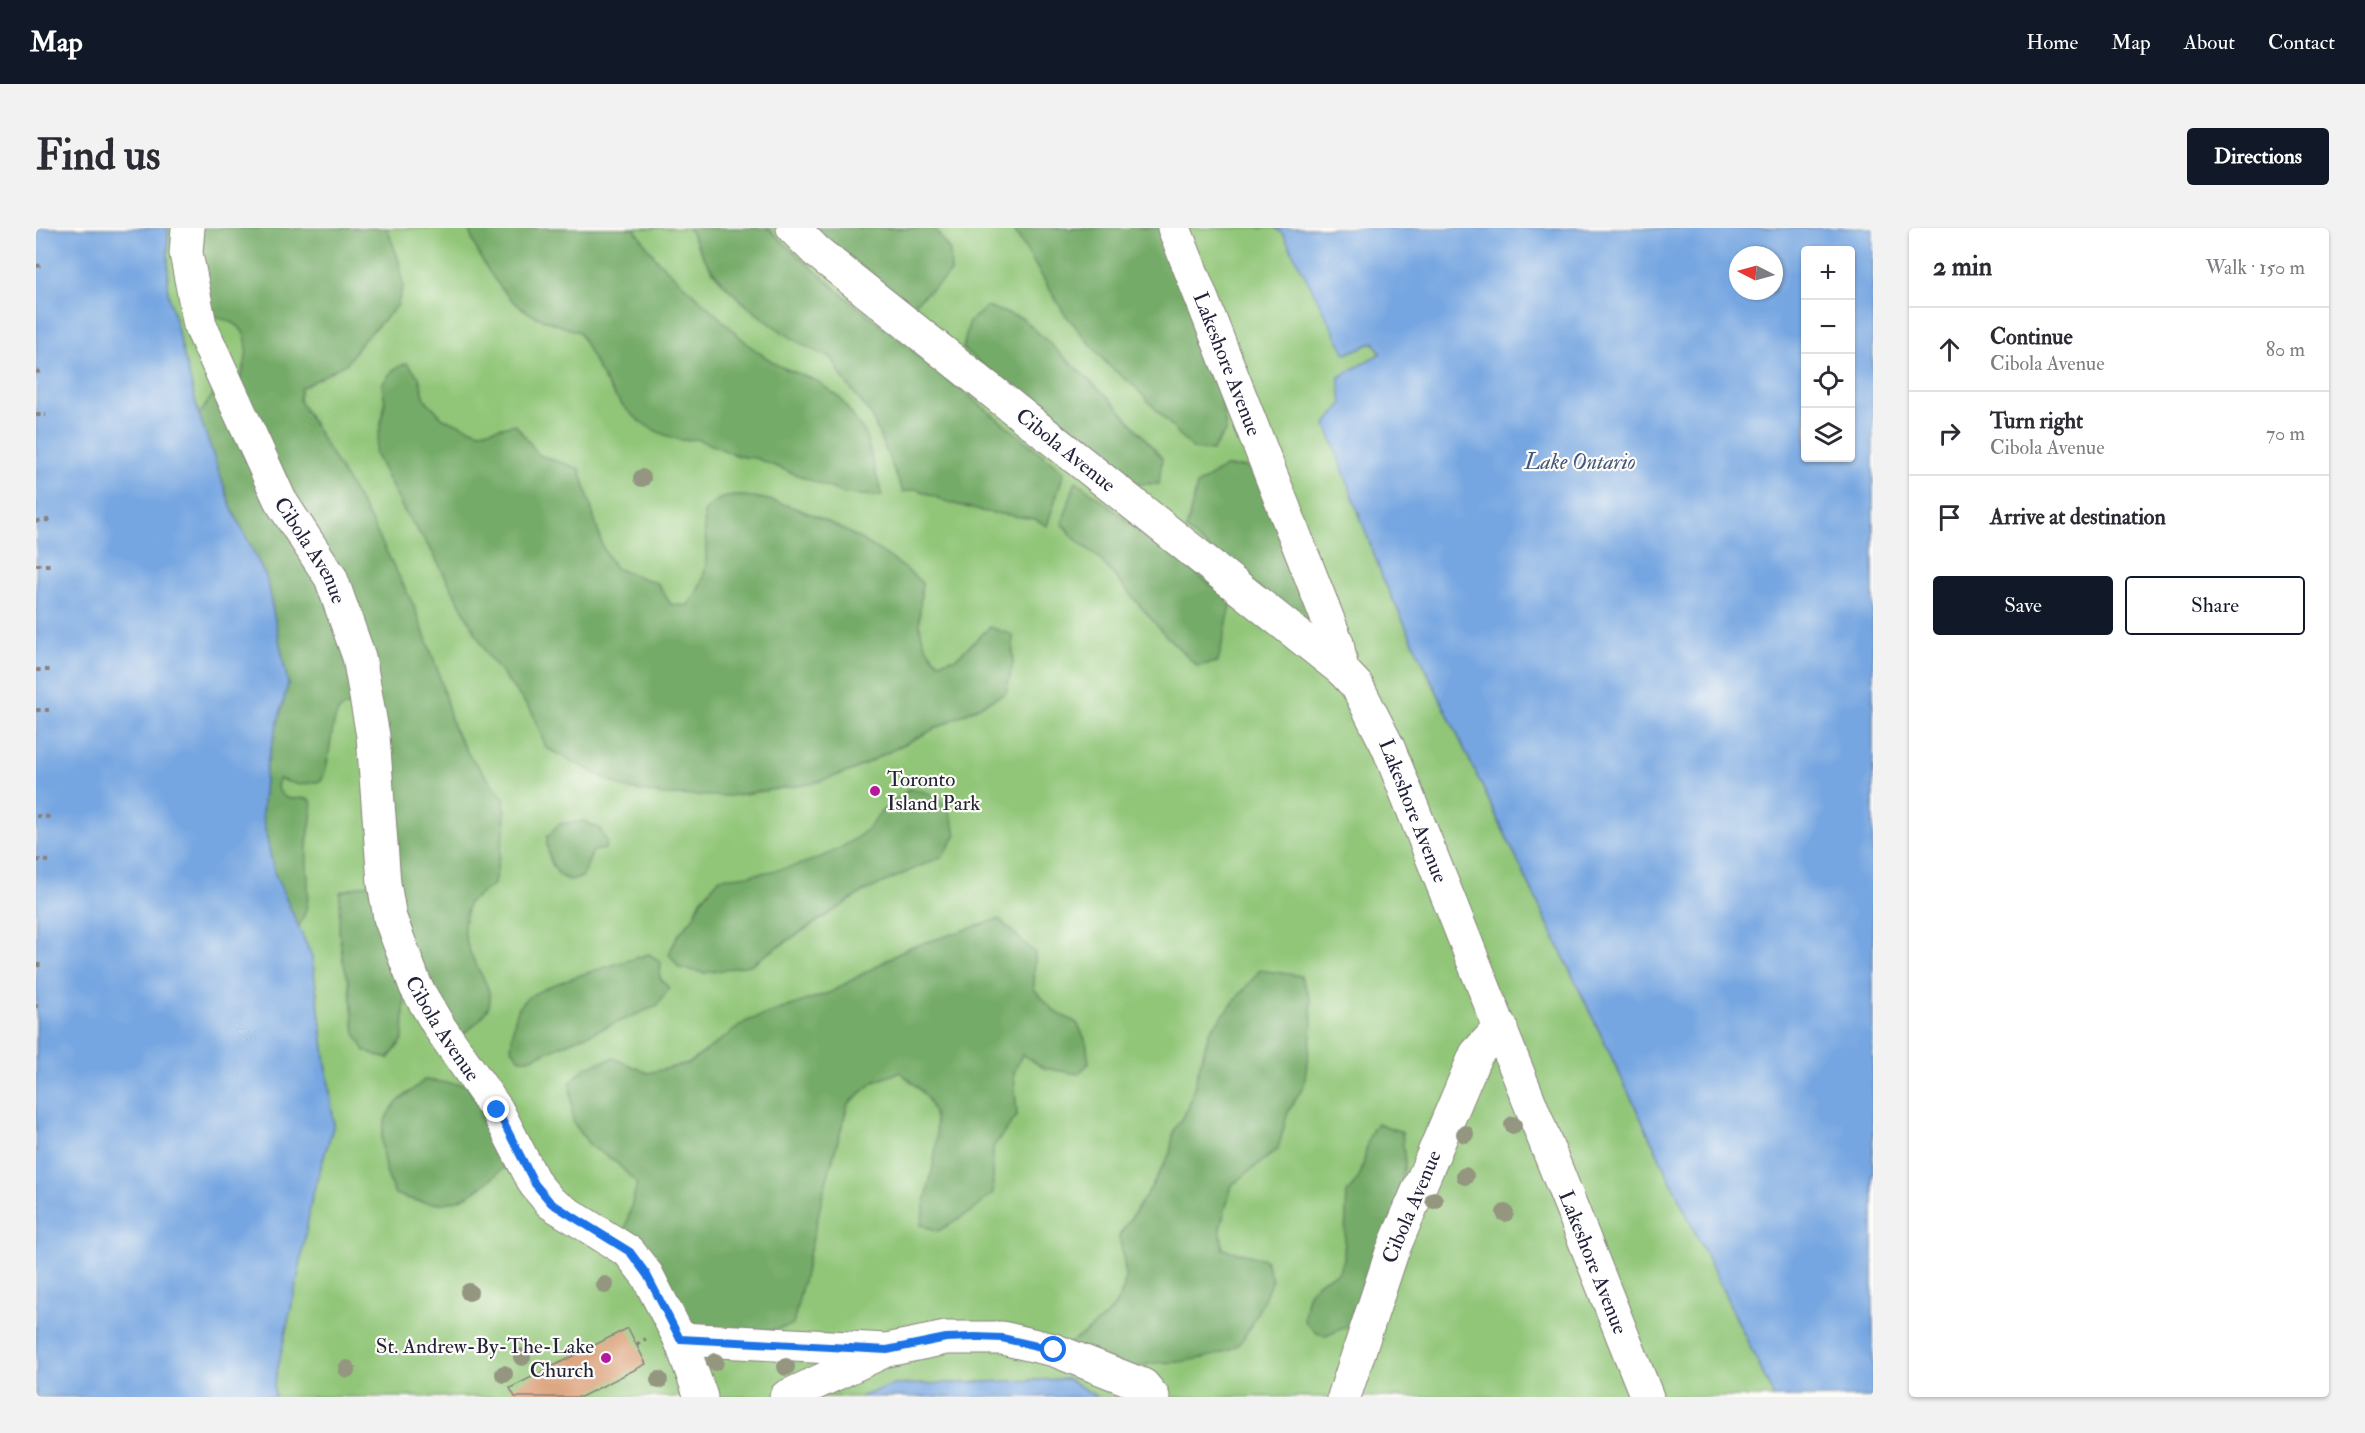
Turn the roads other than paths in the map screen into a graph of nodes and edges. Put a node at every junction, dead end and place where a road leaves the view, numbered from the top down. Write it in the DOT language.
graph roads {
  1 [pos="188,228"];
  2 [pos="793,228"];
  3 [pos="1174,228"];
  4 [pos="1342,670"];
  5 [pos="1501,1027"];
  6 [pos="680,1339"];
  7 [pos="887,1350"];
  8 [pos="701,1397"];
  9 [pos="786,1397"];
  10 [pos="1153,1397"];
  11 [pos="1344,1397"];
  12 [pos="1647,1397"];
  1 -- 6 [label="lane, Cibola Avenue"];
  2 -- 4 [label="lane, Cibola Avenue"];
  3 -- 4 [label="lane, Lakeshore Avenue"];
  4 -- 5 [label="lane, Lakeshore Avenue"];
  5 -- 11 [label="lane, Cibola Avenue"];
  5 -- 12 [label="lane, Lakeshore Avenue"];
  6 -- 7 [label="lane"];
  6 -- 8 [label="lane, Cibola Avenue"];
  7 -- 9 [label="lane"];
  7 -- 10 [label="lane"];
}
